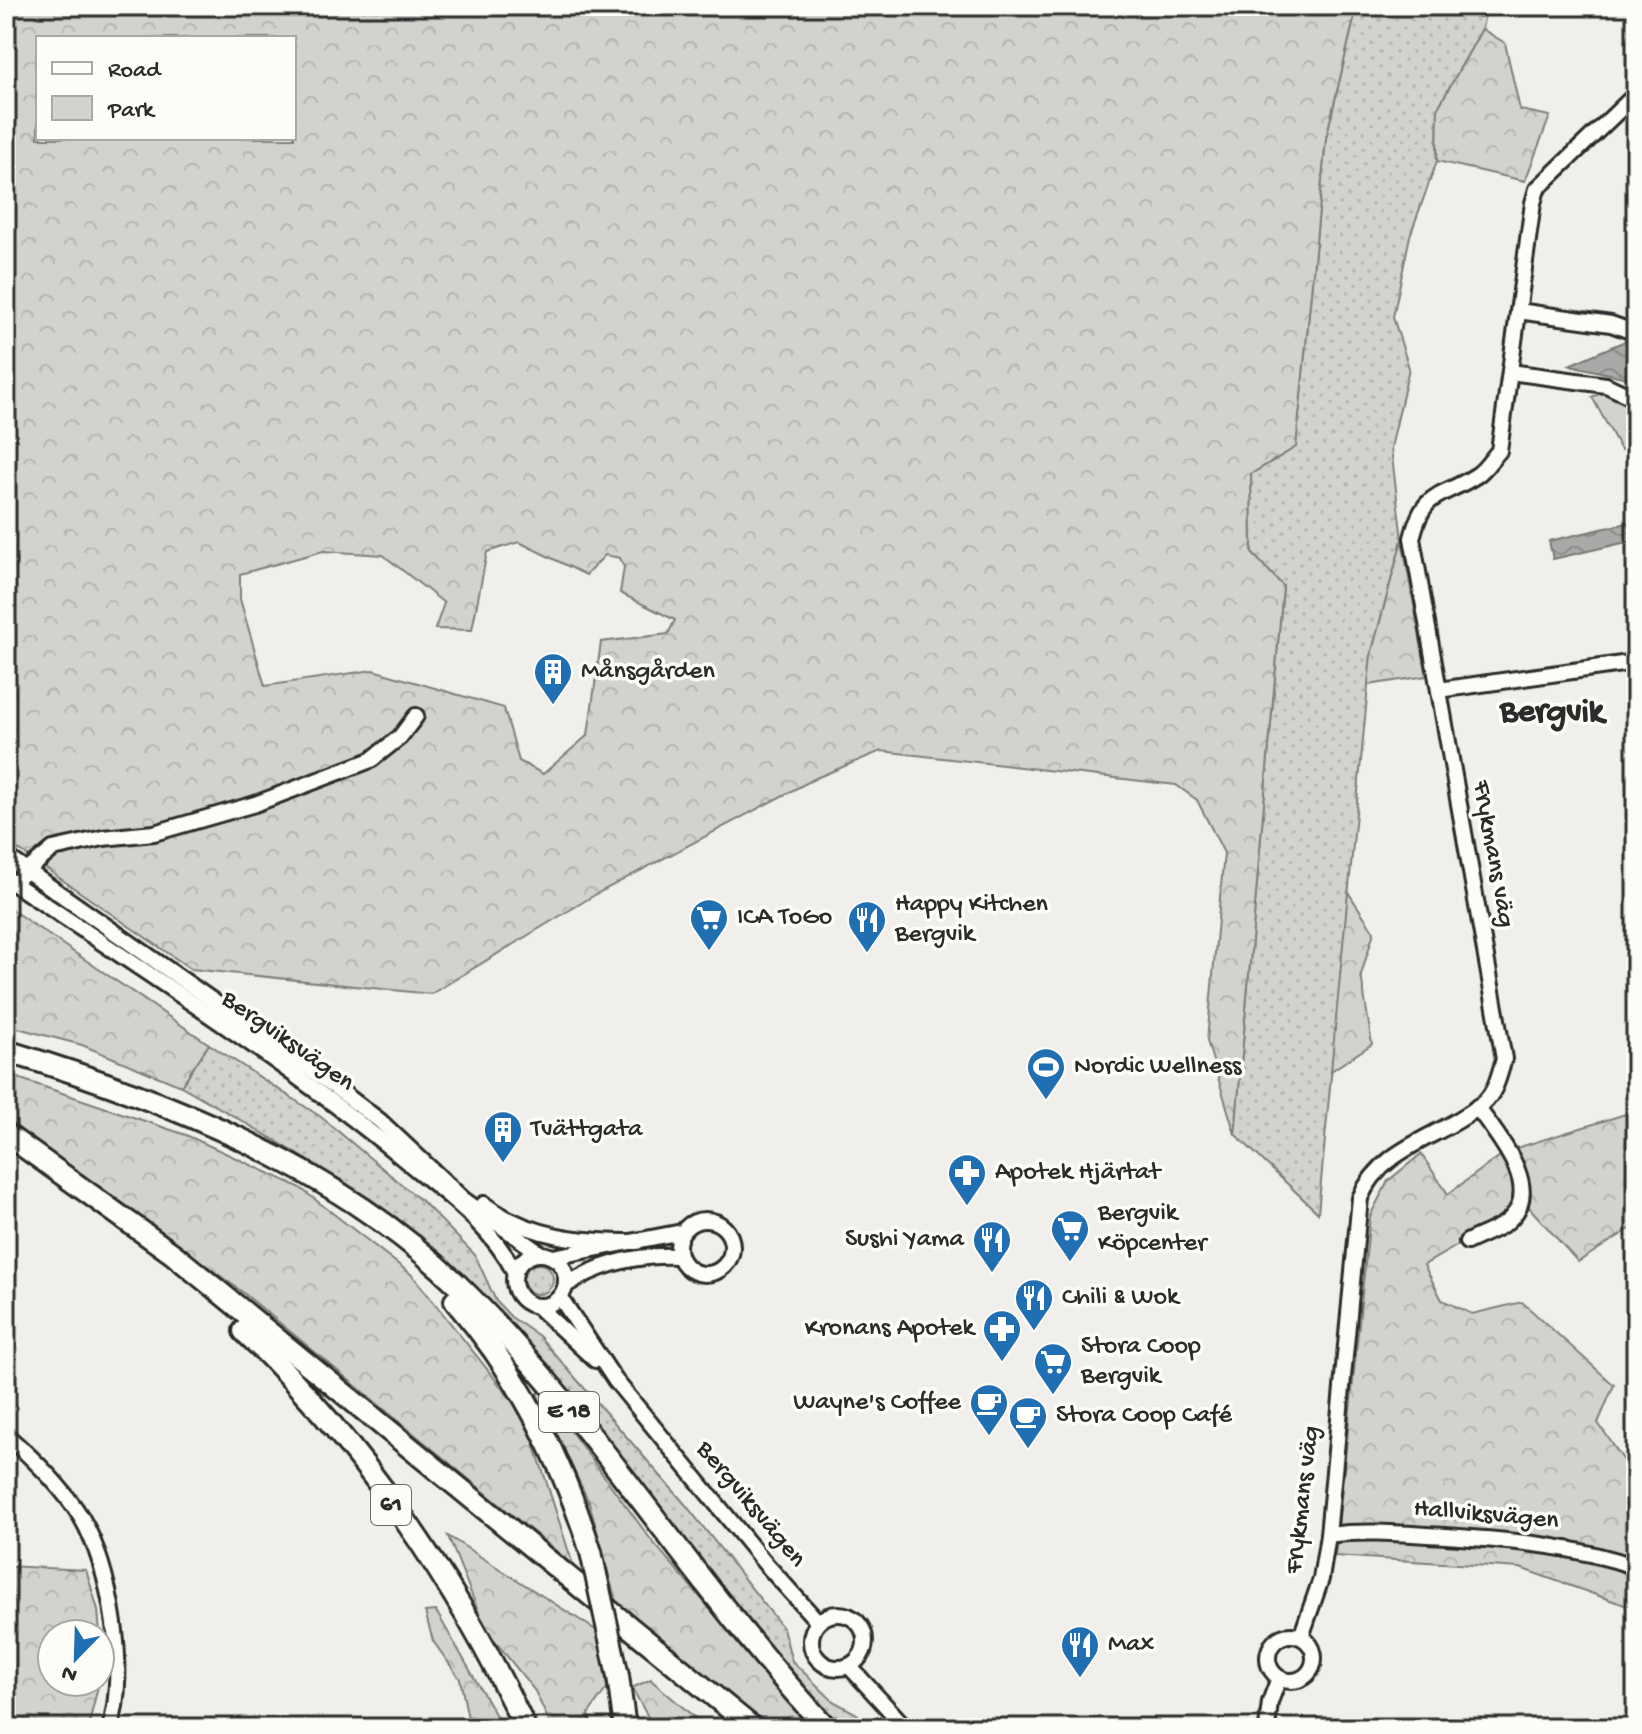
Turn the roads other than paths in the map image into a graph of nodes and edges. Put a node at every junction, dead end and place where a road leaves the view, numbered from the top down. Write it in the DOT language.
graph roads {
  1 [pos="1636,94"];
  2 [pos="1518,311"];
  3 [pos="1636,333"];
  4 [pos="1510,372"];
  5 [pos="1636,399"];
  6 [pos="1636,662"];
  7 [pos="1439,690"];
  8 [pos="416,716"];
  9 [pos="6,856"];
  10 [pos="28,870"];
  11 [pos="9,880"];
  12 [pos="6,1051"];
  13 [pos="1477,1107"];
  14 [pos="6,1134"];
  15 [pos="419,1156"];
  16 [pos="360,1208"];
  17 [pos="682,1232"];
  18 [pos="637,1242"];
  19 [pos="1467,1242"];
  20 [pos="547,1256"];
  21 [pos="679,1256"];
  22 [pos="515,1273"];
  23 [pos="563,1291"];
  24 [pos="228,1303"];
  25 [pos="537,1306"];
  26 [pos="615,1380"];
  27 [pos="6,1435"];
  28 [pos="1328,1535"];
  29 [pos="1636,1567"];
  30 [pos="818,1622"];
  31 [pos="1301,1637"];
  32 [pos="849,1666"];
  33 [pos="1279,1678"];
  34 [pos="110,1728"];
  35 [pos="525,1728"];
  36 [pos="625,1728"];
  37 [pos="753,1728"];
  38 [pos="827,1728"];
  39 [pos="906,1728"];
  40 [pos="1267,1728"];
  1 -- 2 [label="street, Frykmans väg"];
  2 -- 3 [label="street"];
  2 -- 4 [label="street, Frykmans väg"];
  4 -- 5 [label="street"];
  4 -- 7 [label="street, Frykmans väg"];
  6 -- 7 [label="street"];
  7 -- 13 [label="street, Frykmans väg"];
  8 -- 10 [label="street"];
  9 -- 10 [label="street, Bergviksvägen"];
  10 -- 11 [label="street"];
  10 -- 15 [label="street, Bergviksvägen"];
  11 -- 22 [label="street, Bergviksvägen"];
  12 -- 16 [label="highway, E 18"];
  13 -- 19 [label="street"];
  13 -- 28 [label="street, Frykmans väg"];
  14 -- 24 [label="highway"];
  15 -- 18 [label="street"];
  15 -- 20 [label="street, Bergviksvägen"];
  16 -- 36 [label="highway, bridge"];
  16 -- 38 [label="highway, E 18"];
  17 -- 18 [label="street"];
  17 -- 21 [label="street"];
  17 -- 21 [label="street"];
  18 -- 20 [label="street"];
  20 -- 22 [label="street"];
  20 -- 23 [label="street"];
  21 -- 23 [label="street"];
  22 -- 25 [label="street"];
  23 -- 25 [label="street"];
  23 -- 26 [label="street, Bergviksvägen"];
  24 -- 35 [label="highway, 61"];
  24 -- 37 [label="highway"];
  25 -- 26 [label="street, Bergviksvägen"];
  26 -- 30 [label="street, Bergviksvägen"];
  27 -- 34 [label="street"];
  28 -- 29 [label="street, Hallviksvägen"];
  28 -- 31 [label="street, Frykmans väg"];
  30 -- 32 [label="street"];
  30 -- 32 [label="street"];
  31 -- 33 [label="street"];
  31 -- 33 [label="street"];
  32 -- 39 [label="street"];
  33 -- 40 [label="street"];
}
